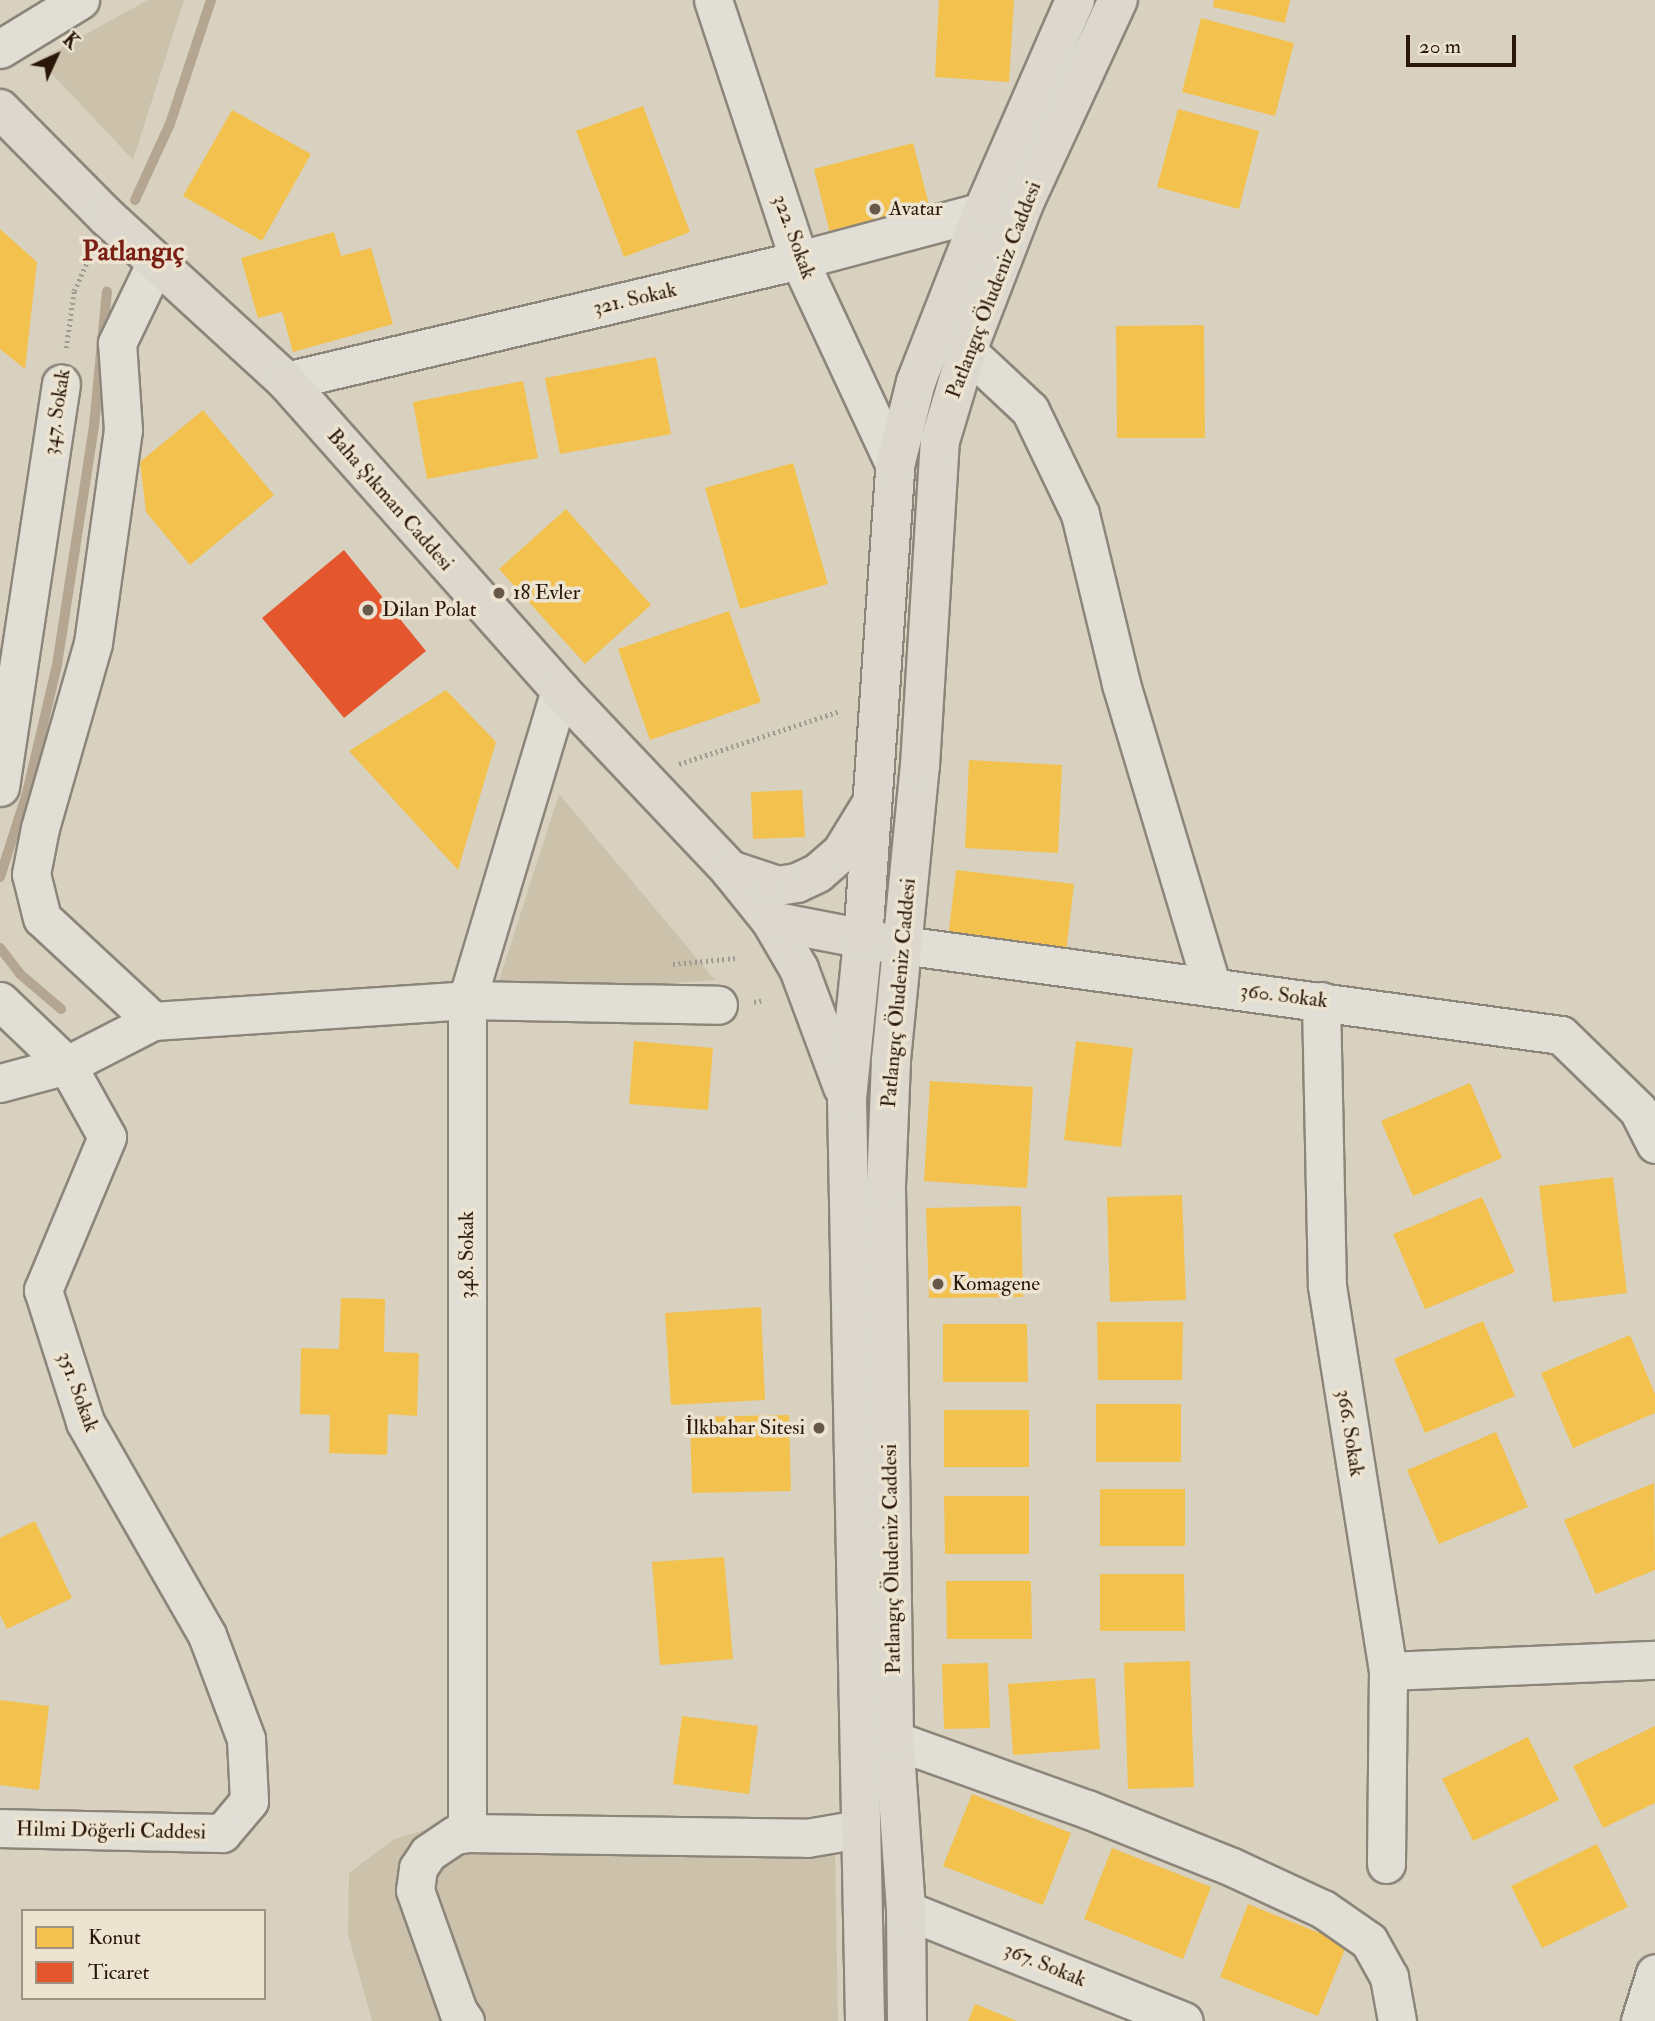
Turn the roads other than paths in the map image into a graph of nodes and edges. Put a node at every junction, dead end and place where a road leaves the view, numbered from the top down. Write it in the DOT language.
graph roads {
  1 [pos="80,0"];
  2 [pos="713,0"];
  3 [pos="1075,0"];
  4 [pos="1118,0"];
  5 [pos="0,49"];
  6 [pos="0,109"];
  7 [pos="983,211"];
  8 [pos="799,260"];
  9 [pos="156,262"];
  10 [pos="967,351"];
  11 [pos="286,382"];
  12 [pos="61,384"];
  13 [pos="895,466"];
  14 [pos="13,603"];
  15 [pos="560,690"];
  16 [pos="0,788"];
  17 [pos="872,801"];
  18 [pos="730,870"];
  19 [pos="772,921"];
  20 [pos="863,941"];
  21 [pos="902,945"];
  22 [pos="1212,987"];
  23 [pos="467,1000"];
  24 [pos="0,1001"];
  25 [pos="1321,1001"];
  26 [pos="718,1005"];
  27 [pos="153,1021"];
  28 [pos="67,1065"];
  29 [pos="0,1083"];
  30 [pos="848,1098"];
  31 [pos="1655,1144"];
  32 [pos="1655,1660"];
  33 [pos="1388,1671"];
  34 [pos="894,1741"];
  35 [pos="0,1828"];
  36 [pos="859,1829"];
  37 [pos="222,1833"];
  38 [pos="461,1834"];
  39 [pos="1386,1864"];
  40 [pos="905,1910"];
  41 [pos="1655,1973"];
  42 [pos="465,2021"];
  43 [pos="865,2021"];
  44 [pos="907,2021"];
  45 [pos="1184,2021"];
  46 [pos="1397,2021"];
  47 [pos="1640,2021"];
  1 -- 5 [label="street"];
  2 -- 8 [label="street, 322. Sokak"];
  3 -- 7 [label="main road, Patlangıç Öludeniz Caddesi"];
  4 -- 10 [label="main road, Patlangıç Öludeniz Caddesi"];
  6 -- 9 [label="main road, Baha Şıkman Caddesi"];
  7 -- 8 [label="street, 321. Sokak"];
  7 -- 13 [label="main road, Patlangıç Öludeniz Caddesi"];
  8 -- 11 [label="street, 321. Sokak"];
  8 -- 13 [label="street, 322. Sokak"];
  9 -- 11 [label="main road, Baha Şıkman Caddesi"];
  9 -- 27 [label="street"];
  10 -- 21 [label="main road, Patlangıç Öludeniz Caddesi"];
  10 -- 22 [label="street"];
  11 -- 15 [label="main road, Baha Şıkman Caddesi"];
  12 -- 14 [label="street, 347. Sokak"];
  13 -- 17 [label="main road, Patlangıç Öludeniz Caddesi"];
  14 -- 16 [label="street, 347. Sokak"];
  15 -- 18 [label="main road, Baha Şıkman Caddesi"];
  15 -- 23 [label="street, 348. Sokak"];
  17 -- 18 [label="main road"];
  17 -- 20 [label="main road, Patlangıç Öludeniz Caddesi"];
  18 -- 19 [label="main road, Baha Şıkman Caddesi"];
  19 -- 20 [label="main road, 360. Sokak"];
  19 -- 30 [label="main road, Baha Şıkman Caddesi"];
  20 -- 21 [label="main road, 360. Sokak"];
  20 -- 30 [label="main road, Patlangıç Öludeniz Caddesi"];
  21 -- 22 [label="street, 360. Sokak"];
  21 -- 34 [label="main road, Patlangıç Öludeniz Caddesi"];
  22 -- 25 [label="street, 360. Sokak"];
  23 -- 26 [label="street"];
  23 -- 27 [label="street"];
  23 -- 38 [label="street, 348. Sokak"];
  24 -- 28 [label="street, 351. Sokak"];
  25 -- 31 [label="street, 360. Sokak"];
  25 -- 33 [label="street, 366. Sokak"];
  27 -- 28 [label="street"];
  28 -- 29 [label="street"];
  28 -- 37 [label="street, 351. Sokak"];
  30 -- 36 [label="main road, Patlangıç Öludeniz Caddesi"];
  32 -- 33 [label="street"];
  33 -- 39 [label="street, 366. Sokak"];
  34 -- 40 [label="main road, Patlangıç Öludeniz Caddesi"];
  34 -- 46 [label="street"];
  35 -- 37 [label="street, Hilmi Döğerli Caddesi"];
  36 -- 38 [label="street"];
  36 -- 43 [label="main road, Patlangıç Öludeniz Caddesi"];
  38 -- 42 [label="street"];
  40 -- 44 [label="main road, Patlangıç Öludeniz Caddesi"];
  40 -- 45 [label="street, 367. Sokak"];
  41 -- 47 [label="street"];
}
